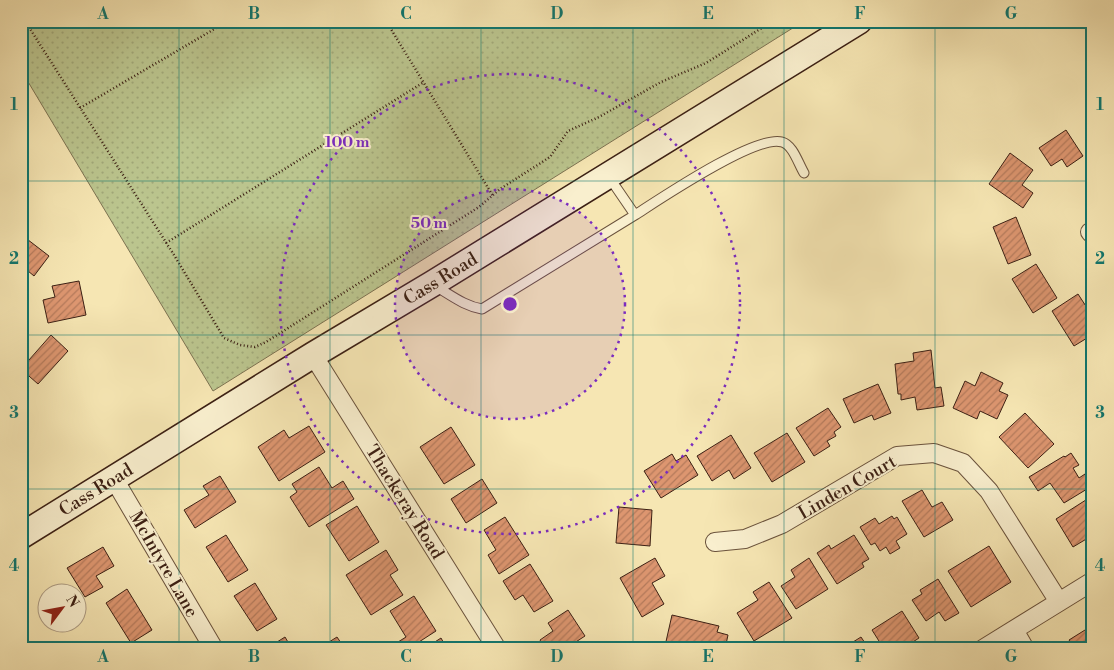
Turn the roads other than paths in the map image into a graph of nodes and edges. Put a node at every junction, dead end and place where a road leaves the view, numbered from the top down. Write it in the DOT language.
graph roads {
  1 [pos="859,21"];
  2 [pos="804,173"];
  3 [pos="608,175"];
  4 [pos="635,215"];
  5 [pos="432,284"];
  6 [pos="313,355"];
  7 [pos="114,479"];
  8 [pos="21,536"];
  9 [pos="715,542"];
  10 [pos="1093,581"];
  11 [pos="1059,602"];
  12 [pos="1014,630"];
  13 [pos="214,649"];
  14 [pos="497,649"];
  15 [pos="983,649"];
  16 [pos="1025,649"];
  1 -- 3 [label="street, Cass Road"];
  2 -- 4 [label="lane"];
  3 -- 4 [label="lane"];
  3 -- 5 [label="street, Cass Road"];
  4 -- 5 [label="lane"];
  5 -- 6 [label="street, Cass Road"];
  6 -- 7 [label="street, Cass Road"];
  6 -- 14 [label="street, Thackeray Road"];
  7 -- 8 [label="street, Cass Road"];
  7 -- 13 [label="street, McIntyre Lane"];
  9 -- 11 [label="street, Linden Court"];
  10 -- 11 [label="street"];
  11 -- 12 [label="street"];
  12 -- 15 [label="street"];
  12 -- 16 [label="street"];
}
